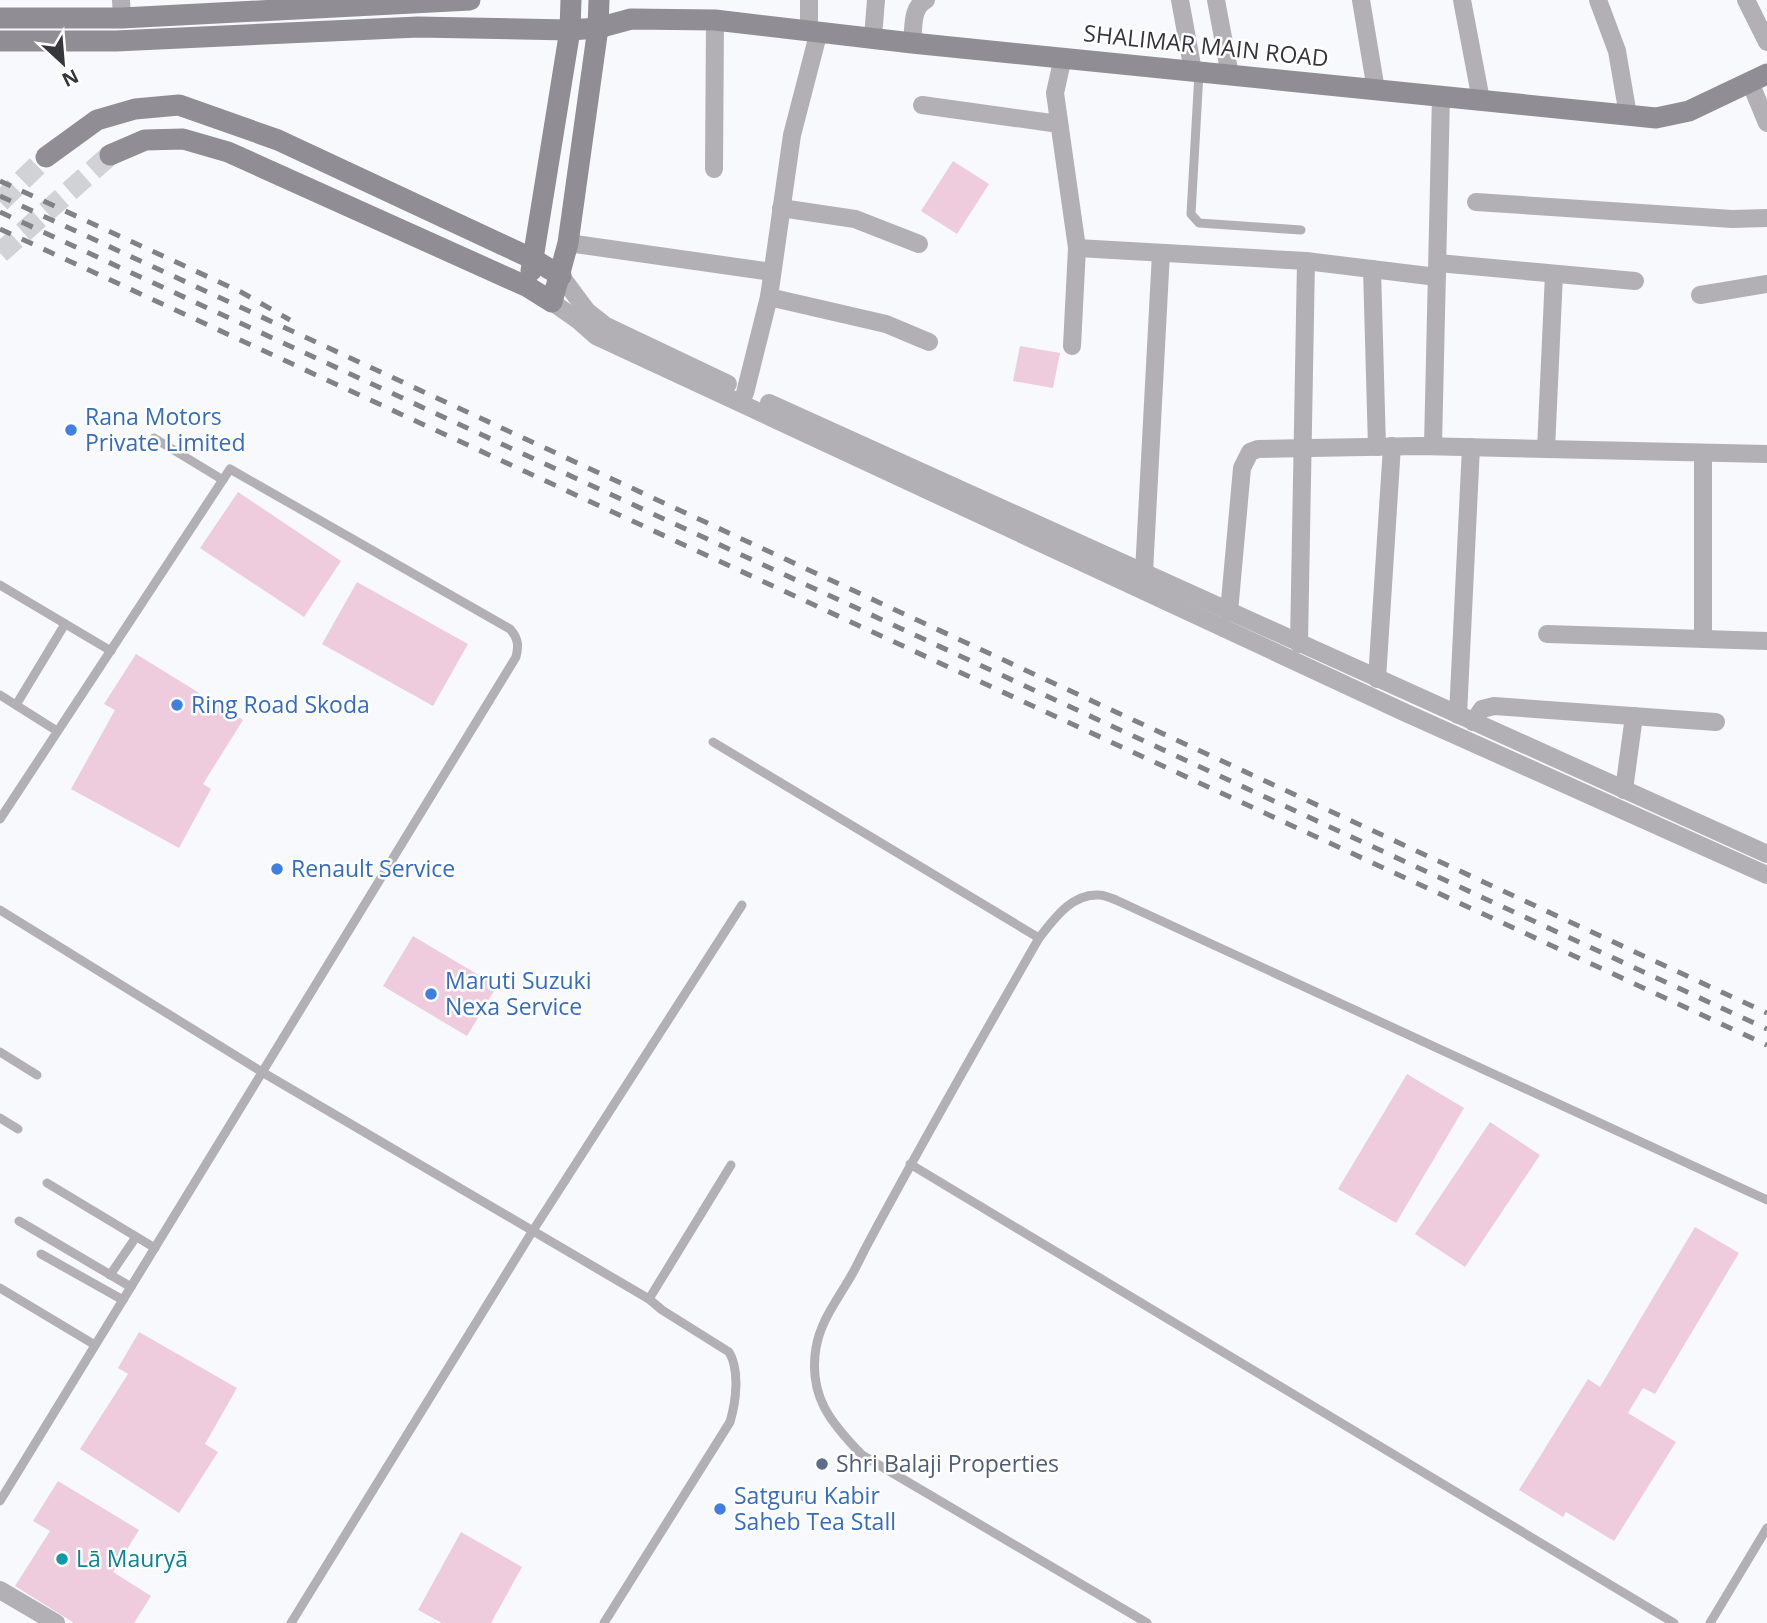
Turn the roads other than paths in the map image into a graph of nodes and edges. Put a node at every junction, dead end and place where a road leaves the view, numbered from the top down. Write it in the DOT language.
graph roads {
  1 [pos="470,0"];
  2 [pos="561,0"];
  3 [pos="571,0"];
  4 [pos="809,0"];
  5 [pos="876,0"];
  6 [pos="926,0"];
  7 [pos="1180,0"];
  8 [pos="1216,0"];
  9 [pos="1361,0"];
  10 [pos="1462,0"];
  11 [pos="1598,0"];
  12 [pos="1746,0"];
  13 [pos="599,1"];
  14 [pos="231,6"];
  15 [pos="122,9"];
  16 [pos="0,18"];
  17 [pos="631,19"];
  18 [pos="715,20"];
  19 [pos="598,28"];
  20 [pos="570,30"];
  21 [pos="814,31"];
  22 [pos="873,37"];
  23 [pos="0,41"];
  24 [pos="1767,42"];
  25 [pos="912,43"];
  26 [pos="1063,57"];
  27 [pos="1196,71"];
  28 [pos="1230,75"];
  29 [pos="1758,78"];
  30 [pos="1376,90"];
  31 [pos="1441,96"];
  32 [pos="1481,100"];
  33 [pos="922,105"];
  34 [pos="1628,115"];
  35 [pos="1767,123"];
  36 [pos="1059,124"];
  37 [pos="110,155"];
  38 [pos="46,158"];
  39 [pos="714,169"];
  40 [pos="1476,202"];
  41 [pos="781,208"];
  42 [pos="1767,218"];
  43 [pos="1301,230"];
  44 [pos="568,243"];
  45 [pos="919,244"];
  46 [pos="1077,248"];
  47 [pos="1161,253"];
  48 [pos="533,259"];
  49 [pos="1306,261"];
  50 [pos="1373,269"];
  51 [pos="1438,270"];
  52 [pos="772,271"];
  53 [pos="1554,274"];
  54 [pos="561,276"];
  55 [pos="1635,281"];
  56 [pos="1767,284"];
  57 [pos="528,287"];
  58 [pos="1700,295"];
  59 [pos="769,297"];
  60 [pos="552,302"];
  61 [pos="929,342"];
  62 [pos="1072,345"];
  63 [pos="745,393"];
  64 [pos="154,438"];
  65 [pos="1384,446"];
  66 [pos="1433,446"];
  67 [pos="1303,447"];
  68 [pos="1471,447"];
  69 [pos="1546,449"];
  70 [pos="1703,453"];
  71 [pos="1767,454"];
  72 [pos="223,480"];
  73 [pos="1144,572"];
  74 [pos="0,585"];
  75 [pos="1228,612"];
  76 [pos="65,624"];
  77 [pos="1547,634"];
  78 [pos="1703,639"];
  79 [pos="1767,641"];
  80 [pos="1299,644"];
  81 [pos="111,651"];
  82 [pos="1377,679"];
  83 [pos="0,695"];
  84 [pos="16,705"];
  85 [pos="1634,716"];
  86 [pos="1466,719"];
  87 [pos="1716,722"];
  88 [pos="57,732"];
  89 [pos="713,742"];
  90 [pos="1624,790"];
  91 [pos="0,819"];
  92 [pos="1767,854"];
  93 [pos="1767,875"];
  94 [pos="742,905"];
  95 [pos="0,910"];
  96 [pos="1039,938"];
  97 [pos="0,1052"];
  98 [pos="262,1072"];
  99 [pos="37,1075"];
  100 [pos="0,1118"];
  101 [pos="18,1129"];
  102 [pos="732,1164"];
  103 [pos="910,1164"];
  104 [pos="47,1183"];
  105 [pos="1767,1200"];
  106 [pos="19,1221"];
  107 [pos="532,1232"];
  108 [pos="136,1237"];
  109 [pos="155,1248"];
  110 [pos="41,1254"];
  111 [pos="110,1275"];
  112 [pos="131,1287"];
  113 [pos="0,1288"];
  114 [pos="649,1299"];
  115 [pos="123,1300"];
  116 [pos="95,1345"];
  117 [pos="0,1501"];
  118 [pos="1767,1528"];
  119 [pos="0,1590"];
  120 [pos="56,1623"];
  121 [pos="291,1623"];
  122 [pos="604,1623"];
  123 [pos="1147,1623"];
  124 [pos="1674,1623"];
  125 [pos="1710,1623"];
  1 -- 14 [label="street"];
  2 -- 3 [label="street"];
  3 -- 13 [label="street"];
  3 -- 20 [label="street"];
  4 -- 21 [label="street"];
  5 -- 22 [label="street"];
  6 -- 25 [label="street"];
  7 -- 27 [label="street"];
  8 -- 28 [label="street"];
  9 -- 30 [label="street"];
  10 -- 32 [label="street"];
  11 -- 34 [label="street"];
  12 -- 24 [label="street"];
  13 -- 17 [label="street, SHALIMAR MAIN ROAD"];
  13 -- 19 [label="street"];
  14 -- 15 [label="street"];
  15 -- 16 [label="street"];
  17 -- 18 [label="street, SHALIMAR MAIN ROAD"];
  17 -- 19 [label="street, SHALIMAR MAIN ROAD"];
  18 -- 21 [label="street, SHALIMAR MAIN ROAD"];
  18 -- 39 [label="street"];
  19 -- 20 [label="street, SHALIMAR MAIN ROAD"];
  19 -- 44 [label="street"];
  20 -- 23 [label="street, SHALIMAR MAIN ROAD"];
  20 -- 48 [label="street"];
  21 -- 22 [label="street, SHALIMAR MAIN ROAD"];
  21 -- 41 [label="street"];
  22 -- 25 [label="street, SHALIMAR MAIN ROAD"];
  25 -- 26 [label="street, SHALIMAR MAIN ROAD"];
  26 -- 27 [label="street, SHALIMAR MAIN ROAD"];
  26 -- 36 [label="street"];
  27 -- 28 [label="street, SHALIMAR MAIN ROAD"];
  27 -- 43 [label="lane"];
  28 -- 30 [label="street, SHALIMAR MAIN ROAD"];
  29 -- 34 [label="street, SHALIMAR MAIN ROAD"];
  29 -- 35 [label="street"];
  30 -- 31 [label="street, SHALIMAR MAIN ROAD"];
  31 -- 32 [label="street, SHALIMAR MAIN ROAD"];
  31 -- 51 [label="street"];
  32 -- 34 [label="street, SHALIMAR MAIN ROAD"];
  33 -- 36 [label="street"];
  36 -- 46 [label="street"];
  37 -- 57 [label="street"];
  38 -- 48 [label="street"];
  40 -- 42 [label="street"];
  41 -- 45 [label="street"];
  41 -- 52 [label="street"];
  44 -- 52 [label="street"];
  44 -- 54 [label="street"];
  46 -- 47 [label="street"];
  46 -- 62 [label="street"];
  47 -- 49 [label="street"];
  47 -- 73 [label="street"];
  48 -- 54 [label="street"];
  48 -- 57 [label="street"];
  49 -- 50 [label="street"];
  49 -- 67 [label="street"];
  50 -- 51 [label="street"];
  50 -- 65 [label="street"];
  51 -- 53 [label="street"];
  51 -- 66 [label="street"];
  52 -- 59 [label="street"];
  53 -- 55 [label="street"];
  53 -- 69 [label="street"];
  54 -- 60 [label="street"];
  54 -- 63 [label="street"];
  56 -- 58 [label="street"];
  57 -- 60 [label="street"];
  59 -- 61 [label="street"];
  59 -- 63 [label="street"];
  60 -- 93 [label="street"];
  63 -- 73 [label="street"];
  64 -- 72 [label="lane"];
  65 -- 66 [label="street"];
  65 -- 67 [label="street"];
  65 -- 82 [label="street"];
  66 -- 68 [label="street"];
  67 -- 75 [label="street"];
  67 -- 80 [label="street"];
  68 -- 69 [label="street"];
  68 -- 86 [label="street"];
  69 -- 70 [label="street"];
  70 -- 71 [label="street"];
  70 -- 78 [label="street"];
  72 -- 81 [label="lane"];
  72 -- 98 [label="lane"];
  73 -- 75 [label="street"];
  74 -- 76 [label="lane"];
  75 -- 80 [label="street"];
  76 -- 81 [label="lane"];
  76 -- 84 [label="lane"];
  77 -- 78 [label="street"];
  78 -- 79 [label="street"];
  80 -- 82 [label="street"];
  81 -- 88 [label="lane"];
  82 -- 86 [label="street"];
  83 -- 84 [label="lane"];
  84 -- 88 [label="lane"];
  85 -- 86 [label="street"];
  85 -- 87 [label="street"];
  85 -- 90 [label="street"];
  86 -- 90 [label="street"];
  88 -- 91 [label="lane"];
  89 -- 96 [label="lane"];
  90 -- 92 [label="street"];
  94 -- 107 [label="lane"];
  95 -- 98 [label="lane"];
  96 -- 103 [label="lane"];
  96 -- 105 [label="lane"];
  97 -- 99 [label="lane"];
  98 -- 107 [label="lane"];
  98 -- 109 [label="lane"];
  100 -- 101 [label="lane"];
  102 -- 114 [label="lane"];
  103 -- 123 [label="lane"];
  103 -- 124 [label="lane"];
  104 -- 108 [label="lane"];
  106 -- 111 [label="lane"];
  107 -- 114 [label="lane"];
  107 -- 121 [label="lane"];
  108 -- 109 [label="lane"];
  108 -- 111 [label="lane"];
  109 -- 112 [label="lane"];
  110 -- 115 [label="lane"];
  111 -- 112 [label="lane"];
  112 -- 115 [label="lane"];
  113 -- 116 [label="lane"];
  114 -- 122 [label="lane"];
  115 -- 116 [label="lane"];
  116 -- 117 [label="lane"];
  118 -- 125 [label="lane"];
  119 -- 120 [label="street"];
}
